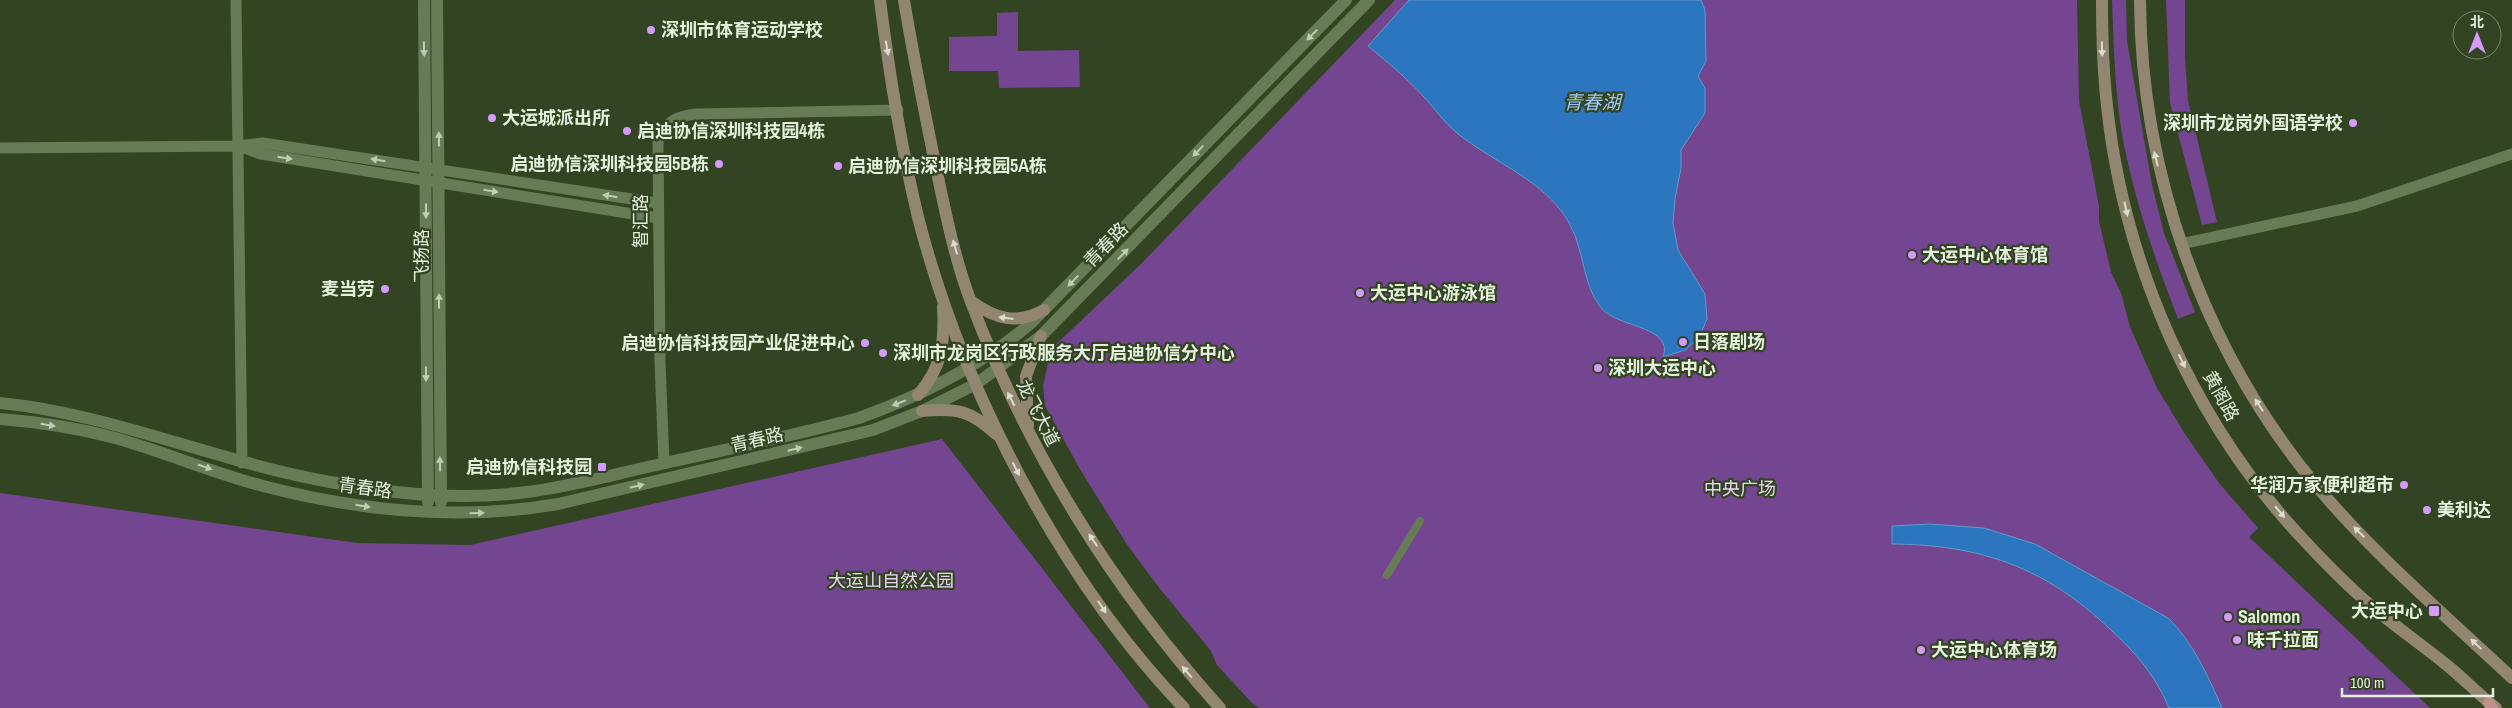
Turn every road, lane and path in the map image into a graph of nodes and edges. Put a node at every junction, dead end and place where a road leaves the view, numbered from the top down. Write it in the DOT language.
graph roads {
  1 [pos="236,0"];
  2 [pos="424,0"];
  3 [pos="437,0"];
  4 [pos="880,0"];
  5 [pos="904,0"];
  6 [pos="1346,0"];
  7 [pos="1369,0"];
  8 [pos="2102,0"];
  9 [pos="2140,0"];
  10 [pos="898,110"];
  11 [pos="238,146"];
  12 [pos="0,148"];
  13 [pos="2512,154"];
  14 [pos="426,174"];
  15 [pos="440,176"];
  16 [pos="658,203"];
  17 [pos="658,218"];
  18 [pos="2181,244"];
  19 [pos="943,295"];
  20 [pos="971,301"];
  21 [pos="1044,310"];
  22 [pos="1041,336"];
  23 [pos="992,352"];
  24 [pos="970,367"];
  25 [pos="998,370"];
  26 [pos="976,384"];
  27 [pos="918,395"];
  28 [pos="0,403"];
  29 [pos="922,412"];
  30 [pos="0,419"];
  31 [pos="1029,434"];
  32 [pos="1000,437"];
  33 [pos="242,463"];
  34 [pos="664,463"];
  35 [pos="435,494"];
  36 [pos="435,512"];
  37 [pos="1420,521"];
  38 [pos="1387,575"];
  39 [pos="2512,678"];
  40 [pos="2492,706"];
  41 [pos="1184,708"];
  42 [pos="1220,708"];
  1 -- 11 [label="street"];
  2 -- 14 [label="street, 飞扬路, one-way"];
  15 -- 3 [label="street, 飞扬路, one-way"];
  4 -- 10 [label="main road, one-way"];
  20 -- 5 [label="main road, 龙飞大道, one-way"];
  6 -- 21 [label="street, 青春路, one-way"];
  22 -- 7 [label="street, 青春路, one-way"];
  8 -- 40 [label="main road, 黄阁路, one-way"];
  18 -- 9 [label="main road, 黄阁路, one-way"];
  10 -- 16 [label="street, 智汇路"];
  10 -- 19 [label="main road"];
  11 -- 12 [label="street"];
  11 -- 14 [label="street"];
  11 -- 33 [label="street"];
  13 -- 18 [label="street"];
  14 -- 15 [label="street"];
  14 -- 35 [label="street, 飞扬路, one-way"];
  16 -- 15 [label="street, one-way"];
  15 -- 17 [label="street, one-way"];
  35 -- 15 [label="street, 飞扬路, one-way"];
  16 -- 17 [label="street, 智汇路"];
  17 -- 34 [label="street, 智汇路"];
  39 -- 18 [label="main road, 黄阁路, one-way"];
  19 -- 24 [label="main road"];
  19 -- 27 [label="main road"];
  21 -- 20 [label="main road, one-way"];
  20 -- 23 [label="main road, 龙飞大道"];
  21 -- 23 [label="street, 青春路"];
  22 -- 25 [label="street, 青春路"];
  22 -- 31 [label="main road"];
  23 -- 24 [label="street, 青春路"];
  23 -- 25 [label="main road, 龙飞大道"];
  24 -- 26 [label="main road"];
  24 -- 27 [label="street, 青春路"];
  25 -- 26 [label="street, 青春路"];
  31 -- 25 [label="main road, 龙飞大道, one-way"];
  26 -- 29 [label="street, 青春路"];
  26 -- 32 [label="main road"];
  27 -- 34 [label="street, 青春路, one-way"];
  28 -- 33 [label="street, 青春路"];
  29 -- 32 [label="main road"];
  36 -- 29 [label="street, 青春路, one-way"];
  30 -- 36 [label="street, 青春路, one-way"];
  42 -- 31 [label="main road, 龙飞大道, one-way"];
  32 -- 41 [label="main road, one-way"];
  33 -- 35 [label="street, 青春路"];
  34 -- 35 [label="street, 青春路"];
  35 -- 36 [label="street, 飞扬路"];
  37 -- 38 [label="street"];
}
